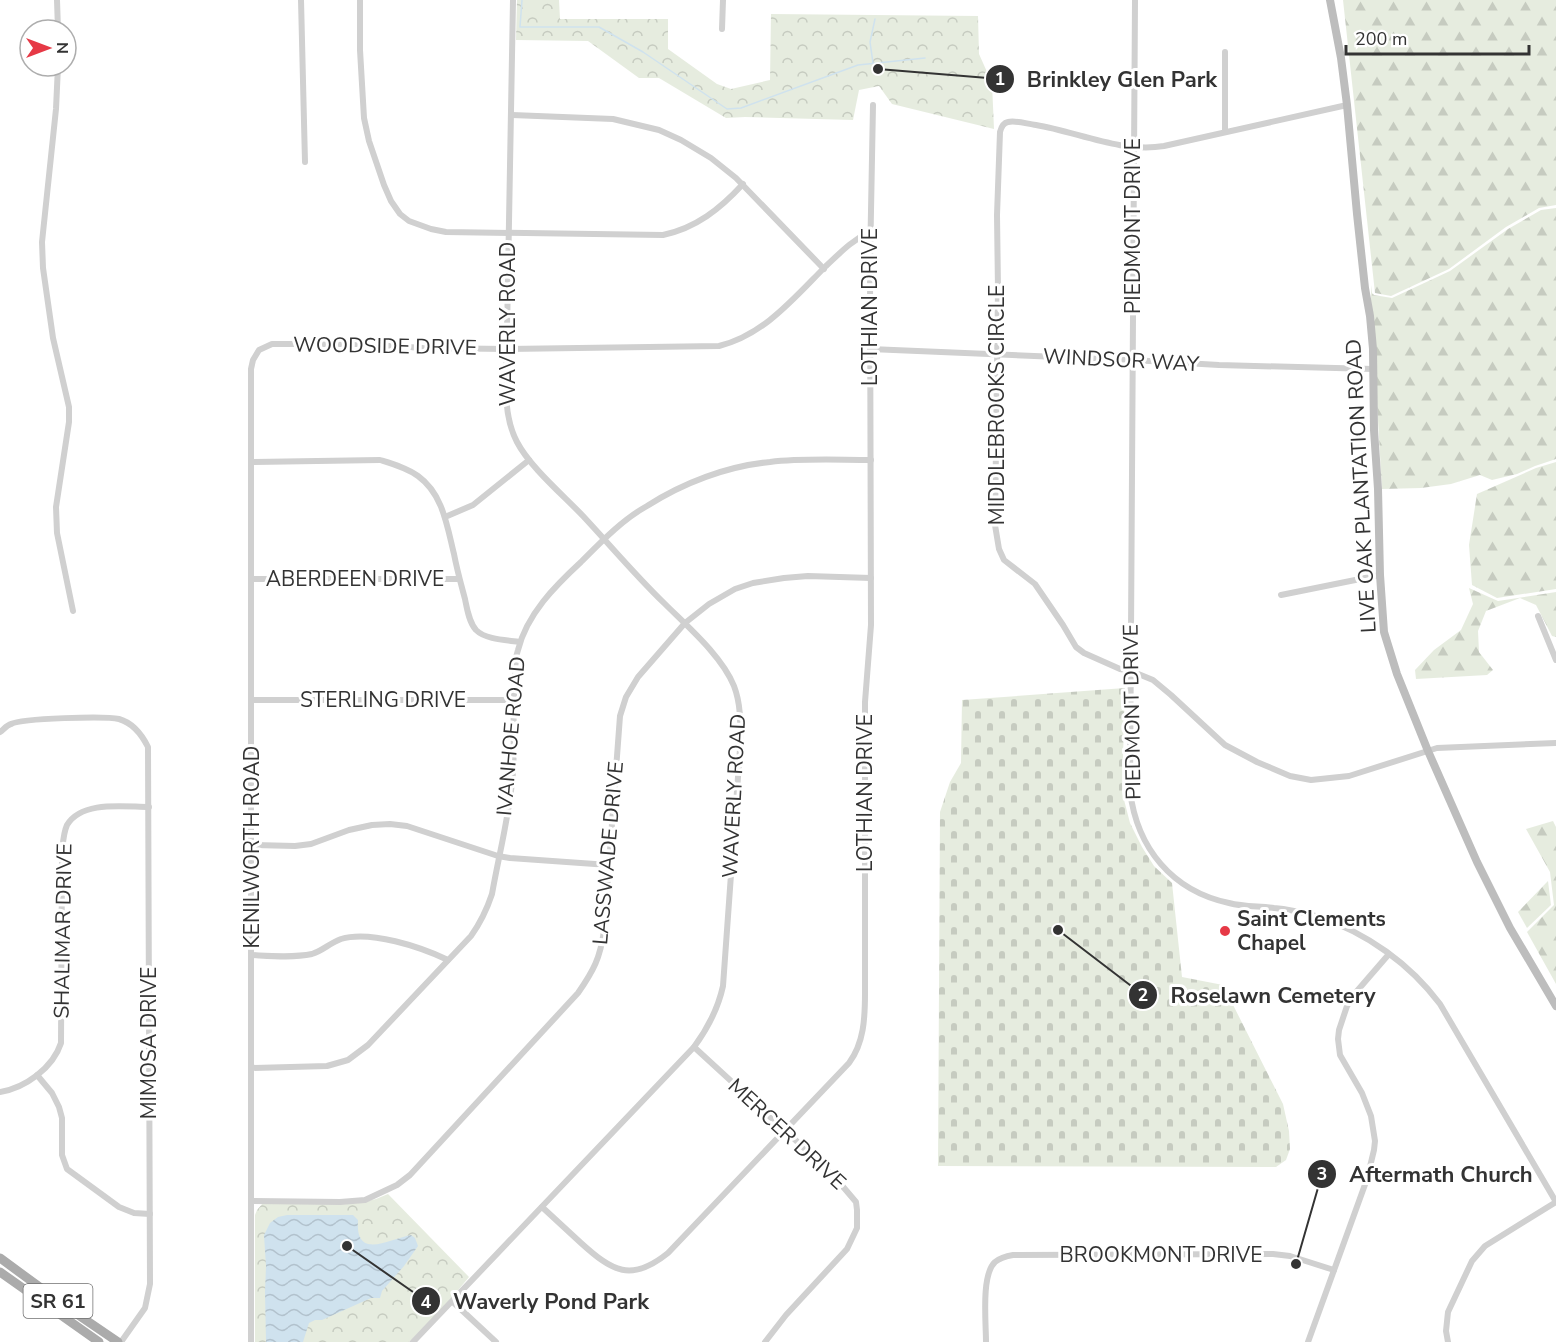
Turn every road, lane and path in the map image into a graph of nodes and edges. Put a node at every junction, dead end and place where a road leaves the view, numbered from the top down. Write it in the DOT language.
graph roads {
  1 [pos="57,0"];
  2 [pos="301,0"];
  3 [pos="360,0"];
  4 [pos="513,0"];
  5 [pos="723,0"];
  6 [pos="1135,0"];
  7 [pos="1330,0"];
  8 [pos="58,18"];
  9 [pos="722,29"];
  10 [pos="1225,52"];
  11 [pos="57,78"];
  12 [pos="873,105"];
  13 [pos="1347,105"];
  14 [pos="512,115"];
  15 [pos="1225,132"];
  16 [pos="1134,148"];
  17 [pos="305,162"];
  18 [pos="743,184"];
  19 [pos="870,232"];
  20 [pos="509,233"];
  21 [pos="824,269"];
  22 [pos="507,349"];
  23 [pos="870,349"];
  24 [pos="257,352"];
  25 [pos="997,355"];
  26 [pos="1132,360"];
  27 [pos="1373,369"];
  28 [pos="529,460"];
  29 [pos="871,460"];
  30 [pos="252,462"];
  31 [pos="445,517"];
  32 [pos="605,539"];
  33 [pos="1380,575"];
  34 [pos="871,578"];
  35 [pos="251,579"];
  36 [pos="459,579"];
  37 [pos="1281,595"];
  38 [pos="73,611"];
  39 [pos="1538,616"];
  40 [pos="685,623"];
  41 [pos="520,642"];
  42 [pos="1556,660"];
  43 [pos="1131,671"];
  44 [pos="252,700"];
  45 [pos="514,700"];
  46 [pos="0,732"];
  47 [pos="1556,743"];
  48 [pos="1428,751"];
  49 [pos="149,807"];
  50 [pos="252,845"];
  51 [pos="498,856"];
  52 [pos="609,865"];
  53 [pos="1389,954"];
  54 [pos="252,956"];
  55 [pos="448,960"];
  56 [pos="1556,1006"];
  57 [pos="694,1047"];
  58 [pos="251,1068"];
  59 [pos="37,1075"];
  60 [pos="0,1092"];
  61 [pos="784,1129"];
  62 [pos="252,1201"];
  63 [pos="1556,1202"];
  64 [pos="543,1207"];
  65 [pos="150,1214"];
  66 [pos="0,1257"];
  67 [pos="1334,1270"];
  68 [pos="0,1272"];
  69 [pos="453,1302"];
  70 [pos="99,1342"];
  71 [pos="120,1342"];
  72 [pos="251,1342"];
  73 [pos="413,1342"];
  74 [pos="496,1342"];
  75 [pos="765,1342"];
  76 [pos="986,1342"];
  77 [pos="1308,1342"];
  78 [pos="1448,1342"];
  1 -- 8 [label="street"];
  2 -- 17 [label="street"];
  3 -- 20 [label="street"];
  4 -- 14 [label="street, WAVERLY ROAD"];
  5 -- 9 [label="street"];
  6 -- 16 [label="street, PIEDMONT DRIVE"];
  7 -- 13 [label="street, LIVE OAK PLANTATION ROAD"];
  10 -- 15 [label="street"];
  11 -- 38 [label="street"];
  12 -- 19 [label="street, LOTHIAN DRIVE"];
  13 -- 15 [label="street, MIDDLEBROOKS CIRCLE"];
  13 -- 27 [label="street, LIVE OAK PLANTATION ROAD"];
  14 -- 18 [label="street"];
  14 -- 20 [label="street, WAVERLY ROAD"];
  15 -- 16 [label="street, MIDDLEBROOKS CIRCLE"];
  16 -- 25 [label="street, MIDDLEBROOKS CIRCLE"];
  16 -- 26 [label="street, PIEDMONT DRIVE"];
  18 -- 20 [label="street"];
  18 -- 21 [label="street"];
  19 -- 21 [label="street, WOODSIDE DRIVE"];
  19 -- 23 [label="street, LOTHIAN DRIVE"];
  20 -- 22 [label="street, WAVERLY ROAD"];
  21 -- 22 [label="street, WOODSIDE DRIVE"];
  22 -- 24 [label="street, WOODSIDE DRIVE"];
  22 -- 28 [label="street, WAVERLY ROAD"];
  23 -- 25 [label="street, WINDSOR WAY"];
  23 -- 29 [label="street, LOTHIAN DRIVE"];
  24 -- 30 [label="street, KENILWORTH ROAD"];
  25 -- 26 [label="street, WINDSOR WAY"];
  25 -- 43 [label="street, MIDDLEBROOKS CIRCLE"];
  26 -- 27 [label="street, WINDSOR WAY"];
  26 -- 43 [label="street, PIEDMONT DRIVE"];
  27 -- 33 [label="street, LIVE OAK PLANTATION ROAD"];
  28 -- 31 [label="street"];
  28 -- 32 [label="street, WAVERLY ROAD"];
  29 -- 32 [label="street, IVANHOE ROAD"];
  29 -- 34 [label="street, LOTHIAN DRIVE"];
  30 -- 31 [label="street"];
  30 -- 35 [label="street, KENILWORTH ROAD"];
  31 -- 36 [label="street"];
  32 -- 40 [label="street, WAVERLY ROAD"];
  32 -- 41 [label="street, IVANHOE ROAD"];
  33 -- 37 [label="street"];
  33 -- 48 [label="street, LIVE OAK PLANTATION ROAD"];
  34 -- 40 [label="street, LASSWADE DRIVE"];
  34 -- 61 [label="street, LOTHIAN DRIVE"];
  35 -- 36 [label="street, ABERDEEN DRIVE"];
  35 -- 44 [label="street, KENILWORTH ROAD"];
  36 -- 41 [label="street"];
  39 -- 42 [label="street"];
  40 -- 52 [label="street, LASSWADE DRIVE"];
  40 -- 57 [label="street, WAVERLY ROAD"];
  41 -- 45 [label="street, IVANHOE ROAD"];
  43 -- 48 [label="street, MIDDLEBROOKS CIRCLE"];
  43 -- 53 [label="street, PIEDMONT DRIVE"];
  44 -- 45 [label="street, STERLING DRIVE"];
  44 -- 50 [label="street, KENILWORTH ROAD"];
  45 -- 51 [label="street, IVANHOE ROAD"];
  46 -- 49 [label="street, MIMOSA DRIVE"];
  47 -- 48 [label="street, MIDDLEBROOKS CIRCLE"];
  48 -- 56 [label="street, LIVE OAK PLANTATION ROAD"];
  49 -- 59 [label="street, SHALIMAR DRIVE"];
  49 -- 65 [label="street, MIMOSA DRIVE"];
  50 -- 51 [label="street"];
  50 -- 54 [label="street, KENILWORTH ROAD"];
  51 -- 52 [label="street"];
  51 -- 55 [label="street, IVANHOE ROAD"];
  52 -- 62 [label="street, LASSWADE DRIVE"];
  53 -- 63 [label="street, PIEDMONT DRIVE"];
  53 -- 67 [label="street"];
  54 -- 55 [label="street"];
  54 -- 58 [label="street, KENILWORTH ROAD"];
  55 -- 58 [label="street, IVANHOE ROAD"];
  57 -- 61 [label="street, MERCER DRIVE"];
  57 -- 64 [label="street, WAVERLY ROAD"];
  58 -- 62 [label="street, KENILWORTH ROAD"];
  59 -- 60 [label="street, SHALIMAR DRIVE"];
  59 -- 65 [label="street"];
  61 -- 64 [label="street, LOTHIAN DRIVE"];
  61 -- 75 [label="street, MERCER DRIVE"];
  62 -- 72 [label="street, KENILWORTH ROAD"];
  63 -- 78 [label="street"];
  64 -- 69 [label="street, WAVERLY ROAD"];
  65 -- 71 [label="street, MIMOSA DRIVE"];
  66 -- 71 [label="main road, SR 61"];
  67 -- 76 [label="street, BROOKMONT DRIVE"];
  67 -- 77 [label="street"];
  68 -- 70 [label="main road, SR 61"];
  69 -- 73 [label="street, WAVERLY ROAD"];
  69 -- 74 [label="street"];
}
